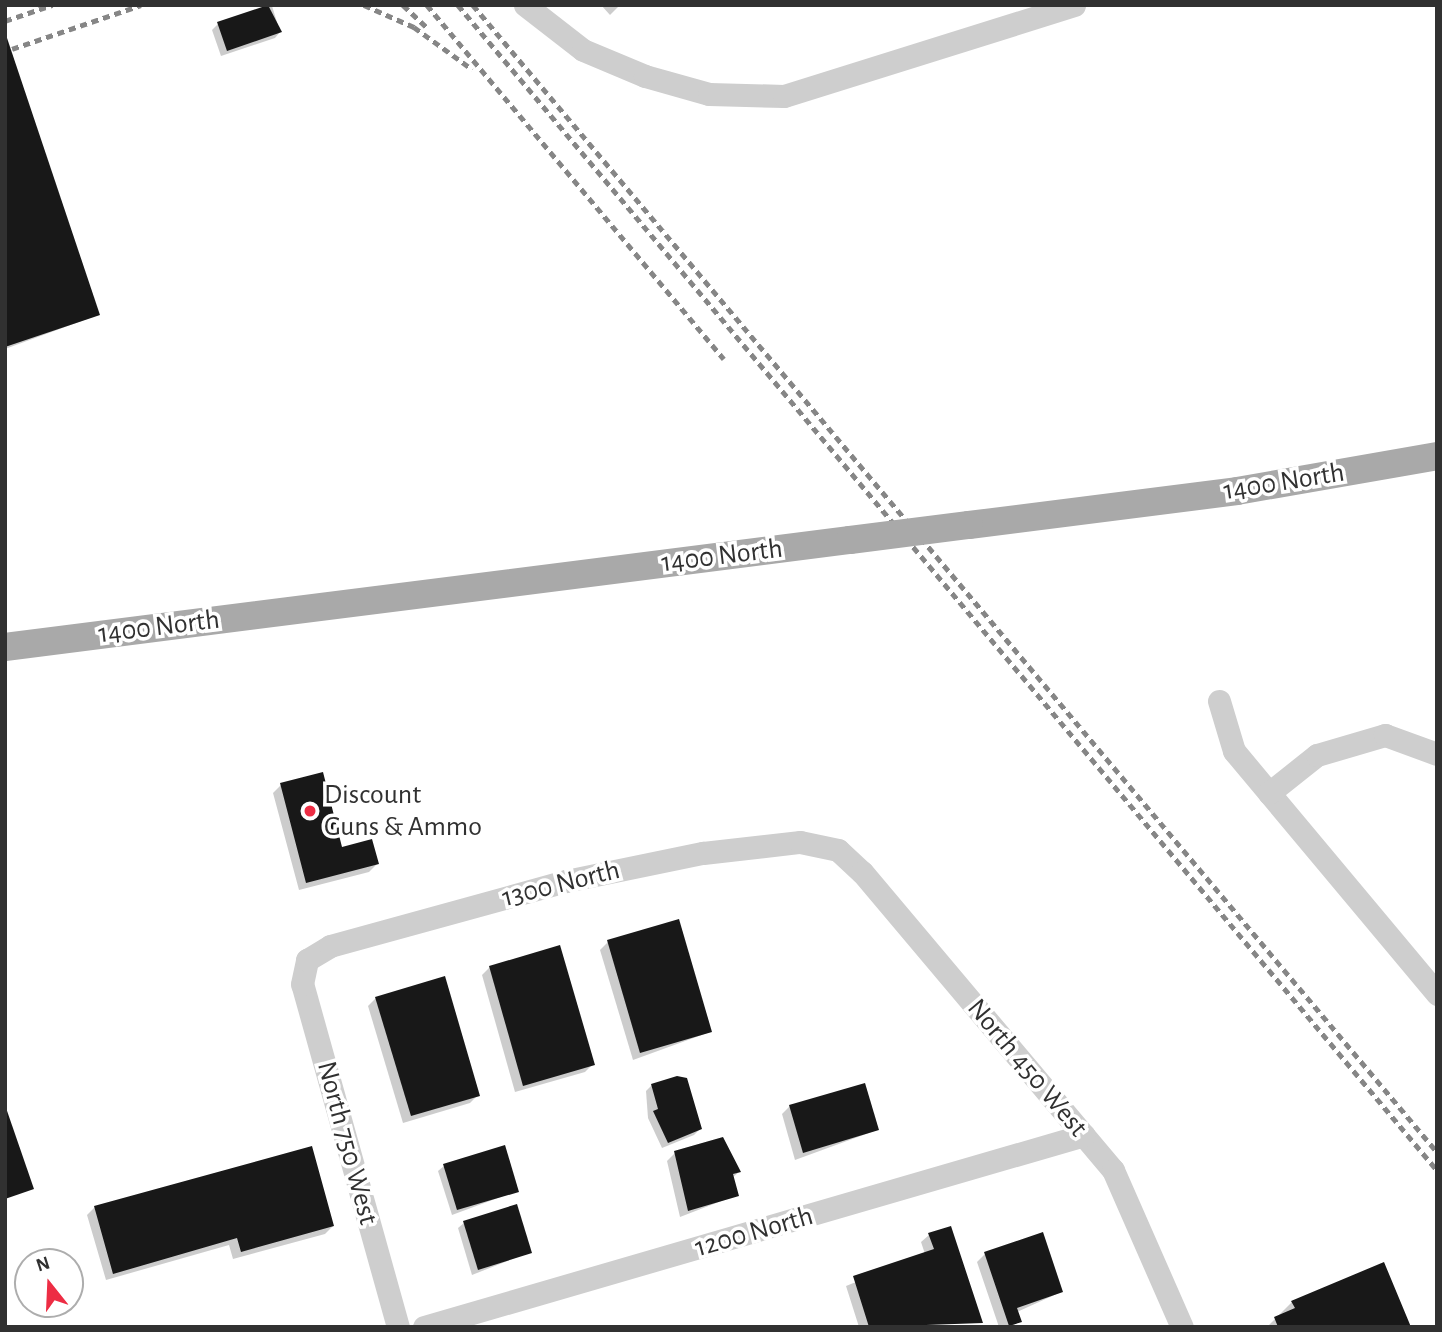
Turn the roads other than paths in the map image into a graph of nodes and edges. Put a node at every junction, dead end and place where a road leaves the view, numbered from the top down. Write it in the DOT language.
graph roads {
  1 [pos="525,5"];
  2 [pos="1074,5"];
  3 [pos="1437,456"];
  4 [pos="5,647"];
  5 [pos="1219,701"];
  6 [pos="1437,754"];
  7 [pos="1269,793"];
  8 [pos="824,844"];
  9 [pos="307,960"];
  10 [pos="1437,994"];
  11 [pos="1084,1135"];
  12 [pos="398,1327"];
  13 [pos="424,1327"];
  14 [pos="1182,1327"];
  1 -- 2 [label="street"];
  3 -- 4 [label="main road, 1400 North, bridge"];
  5 -- 7 [label="street"];
  6 -- 7 [label="street"];
  7 -- 10 [label="street"];
  8 -- 9 [label="street, 1300 North"];
  8 -- 11 [label="street, North 450 West"];
  9 -- 12 [label="street, North 750 West"];
  11 -- 13 [label="street, 1200 North"];
  11 -- 14 [label="street, North 450 West"];
}
